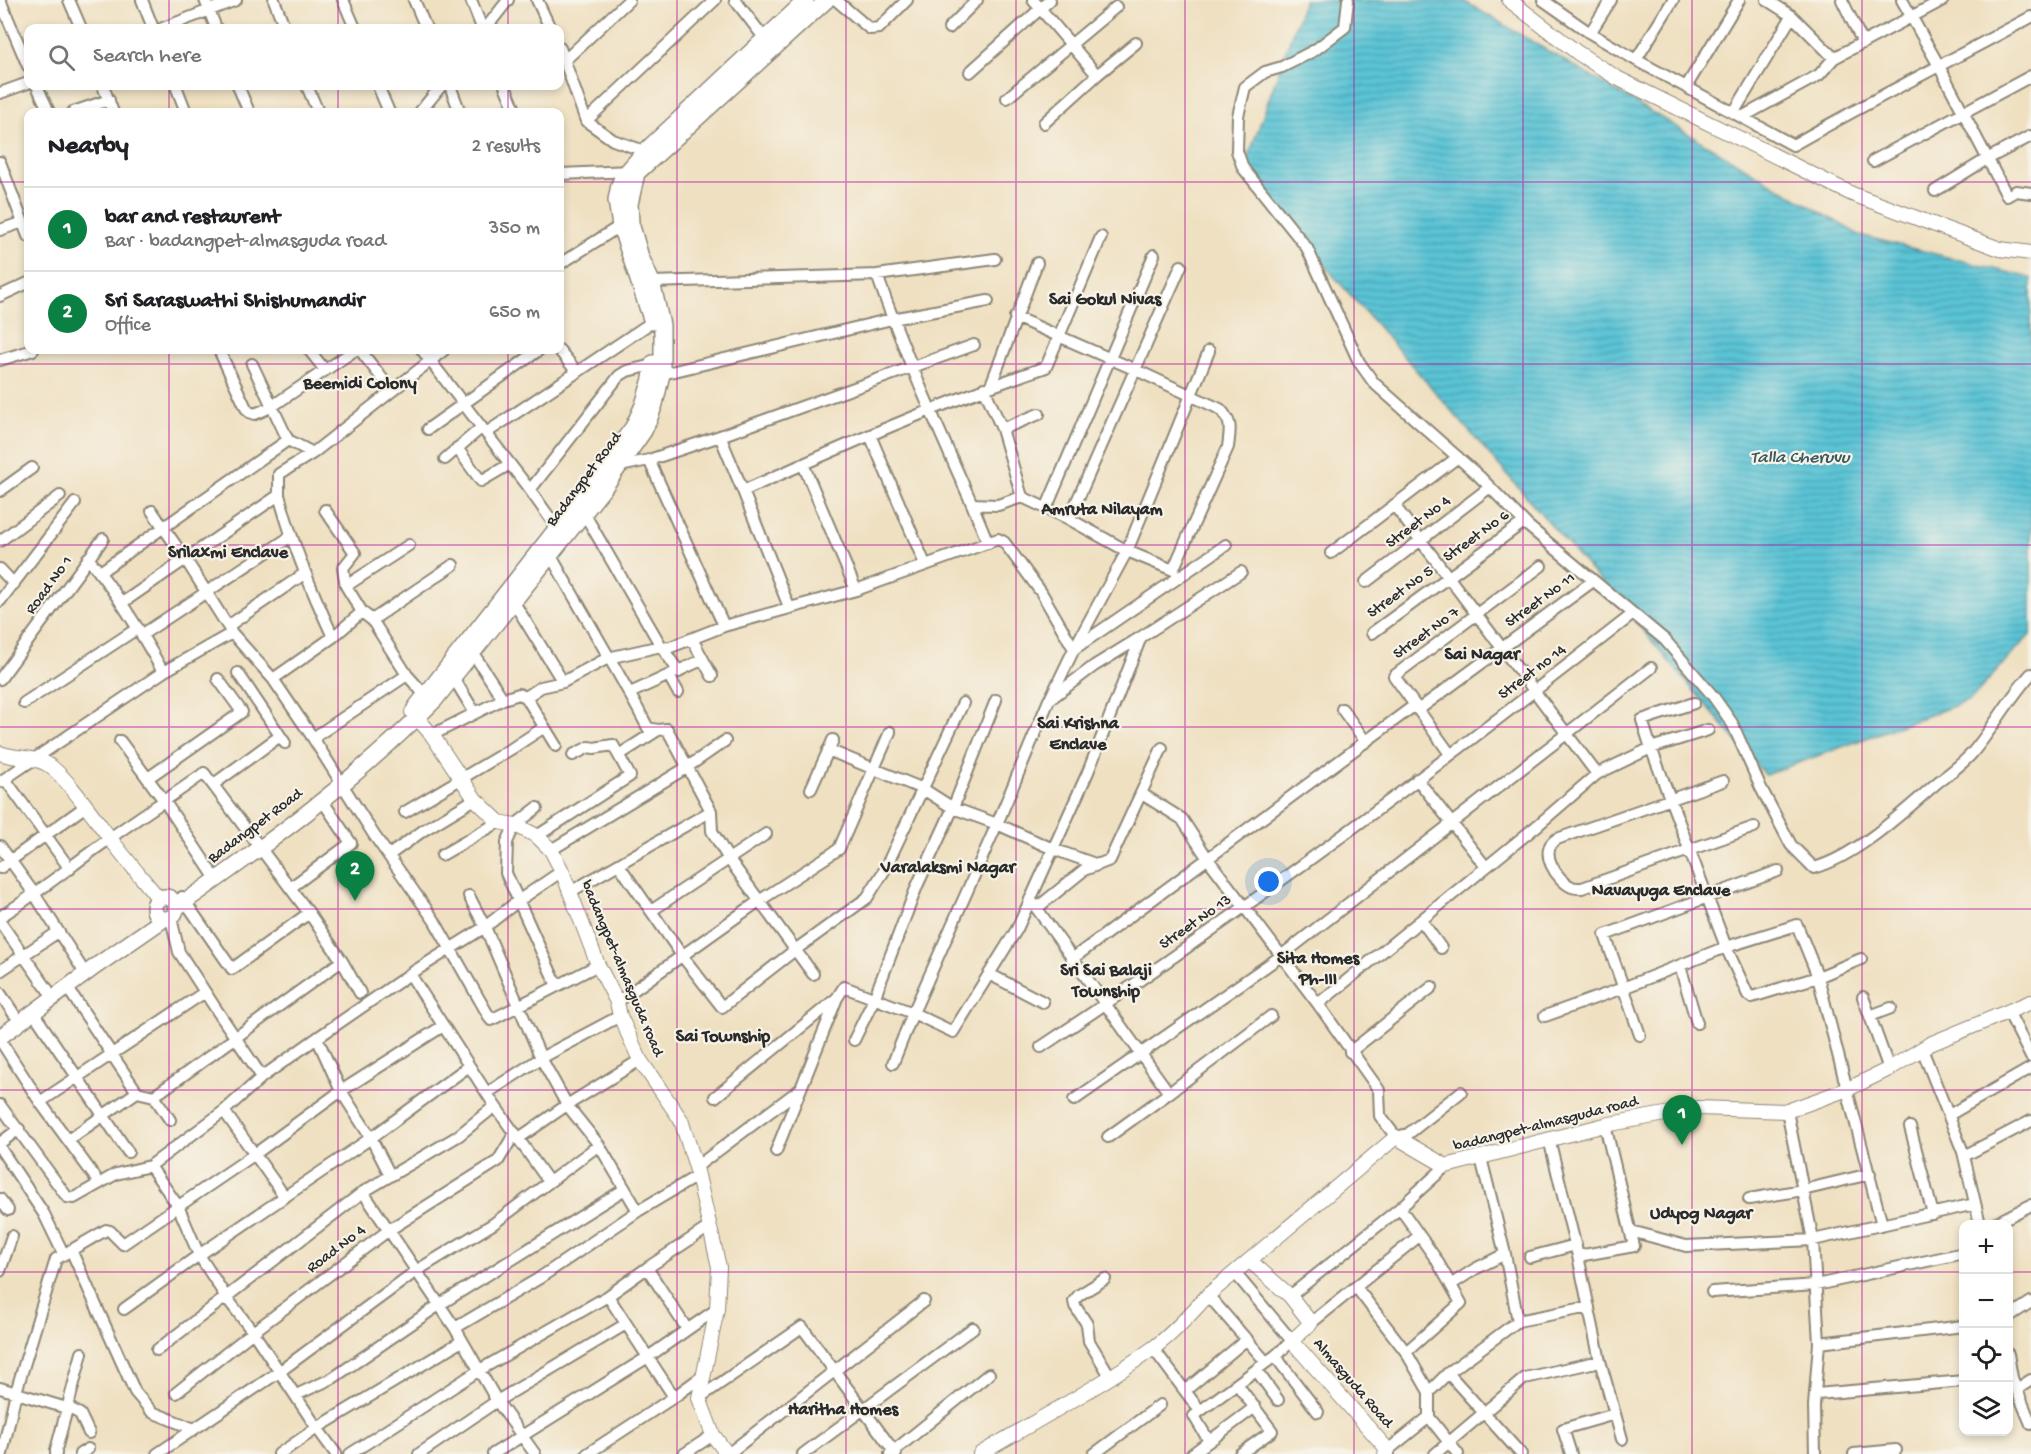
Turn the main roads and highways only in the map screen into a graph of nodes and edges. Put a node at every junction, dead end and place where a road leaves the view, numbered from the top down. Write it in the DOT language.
graph roads {
  1 [pos="806,0"];
  2 [pos="827,0"];
  3 [pos="799,16"];
  4 [pos="651,153"];
  5 [pos="625,225"];
  6 [pos="657,369"];
  7 [pos="580,509"];
  8 [pos="415,714"];
  9 [pos="340,782"];
  10 [pos="258,844"];
  11 [pos="171,907"];
  12 [pos="0,1023"];
  13 [pos="0,1038"];
  1 -- 3 [label="main road, Badangpet Road"];
  2 -- 3 [label="main road, Badangpet Road"];
  3 -- 4 [label="main road, Badangpet Road"];
  3 -- 4 [label="main road, Badangpet Road"];
  4 -- 5 [label="main road, Badangpet Road"];
  5 -- 6 [label="main road, Badangpet Road"];
  5 -- 6 [label="main road, Badangpet Road"];
  6 -- 7 [label="main road, Badangpet Road"];
  6 -- 7 [label="main road, Badangpet Road"];
  7 -- 8 [label="main road, Badangpet Road"];
  7 -- 8 [label="main road, Badangpet Road"];
  8 -- 9 [label="main road, Badangpet Road"];
  9 -- 10 [label="main road, Badangpet Road"];
  9 -- 10 [label="main road, Badangpet Road"];
  10 -- 11 [label="main road, Badangpet Road"];
  11 -- 12 [label="main road, Badangpet Road"];
  11 -- 13 [label="main road, Badangpet Road"];
}
